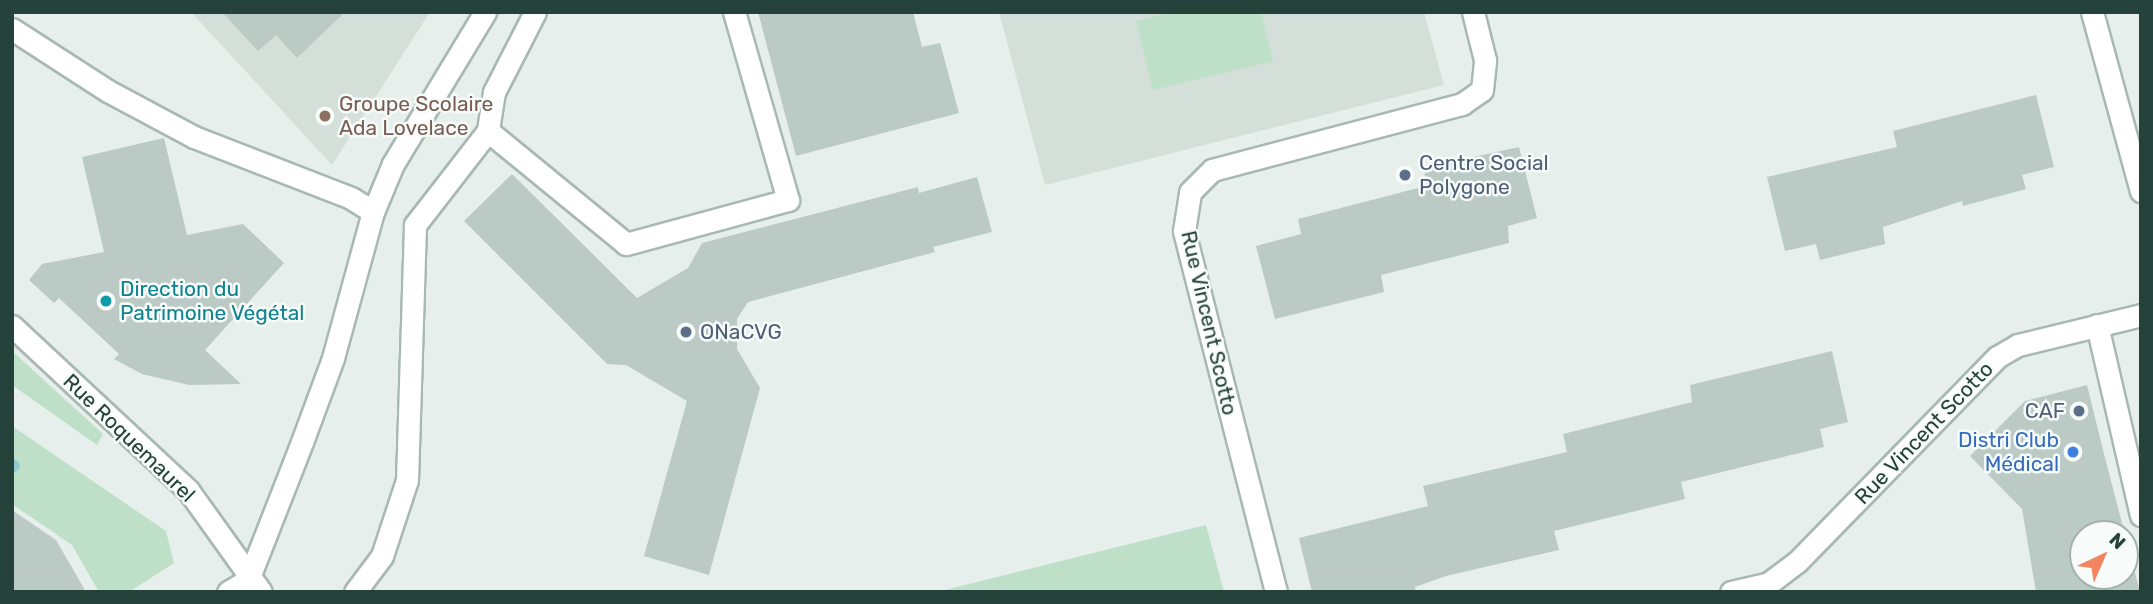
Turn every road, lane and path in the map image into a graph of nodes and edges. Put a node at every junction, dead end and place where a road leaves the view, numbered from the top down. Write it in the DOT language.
graph roads {
  1 [pos="485,12"];
  2 [pos="535,12"];
  3 [pos="734,12"];
  4 [pos="1473,12"];
  5 [pos="2092,12"];
  6 [pos="12,29"];
  7 [pos="488,131"];
  8 [pos="2141,191"];
  9 [pos="373,212"];
  10 [pos="2141,315"];
  11 [pos="2097,325"];
  12 [pos="12,326"];
  13 [pos="2141,515"];
  14 [pos="254,586"];
  15 [pos="228,592"];
  16 [pos="355,592"];
  17 [pos="1276,592"];
  18 [pos="1731,592"];
  1 -- 9 [label="street"];
  2 -- 7 [label="street"];
  3 -- 7 [label="street"];
  4 -- 17 [label="street, Rue Vincent Scotto"];
  5 -- 8 [label="street"];
  6 -- 9 [label="street"];
  7 -- 16 [label="street"];
  9 -- 14 [label="street"];
  10 -- 11 [label="street, Rue Vincent Scotto"];
  11 -- 13 [label="street"];
  11 -- 18 [label="street, Rue Vincent Scotto"];
  12 -- 14 [label="street, Rue Roquemaurel"];
  14 -- 15 [label="street"];
}
